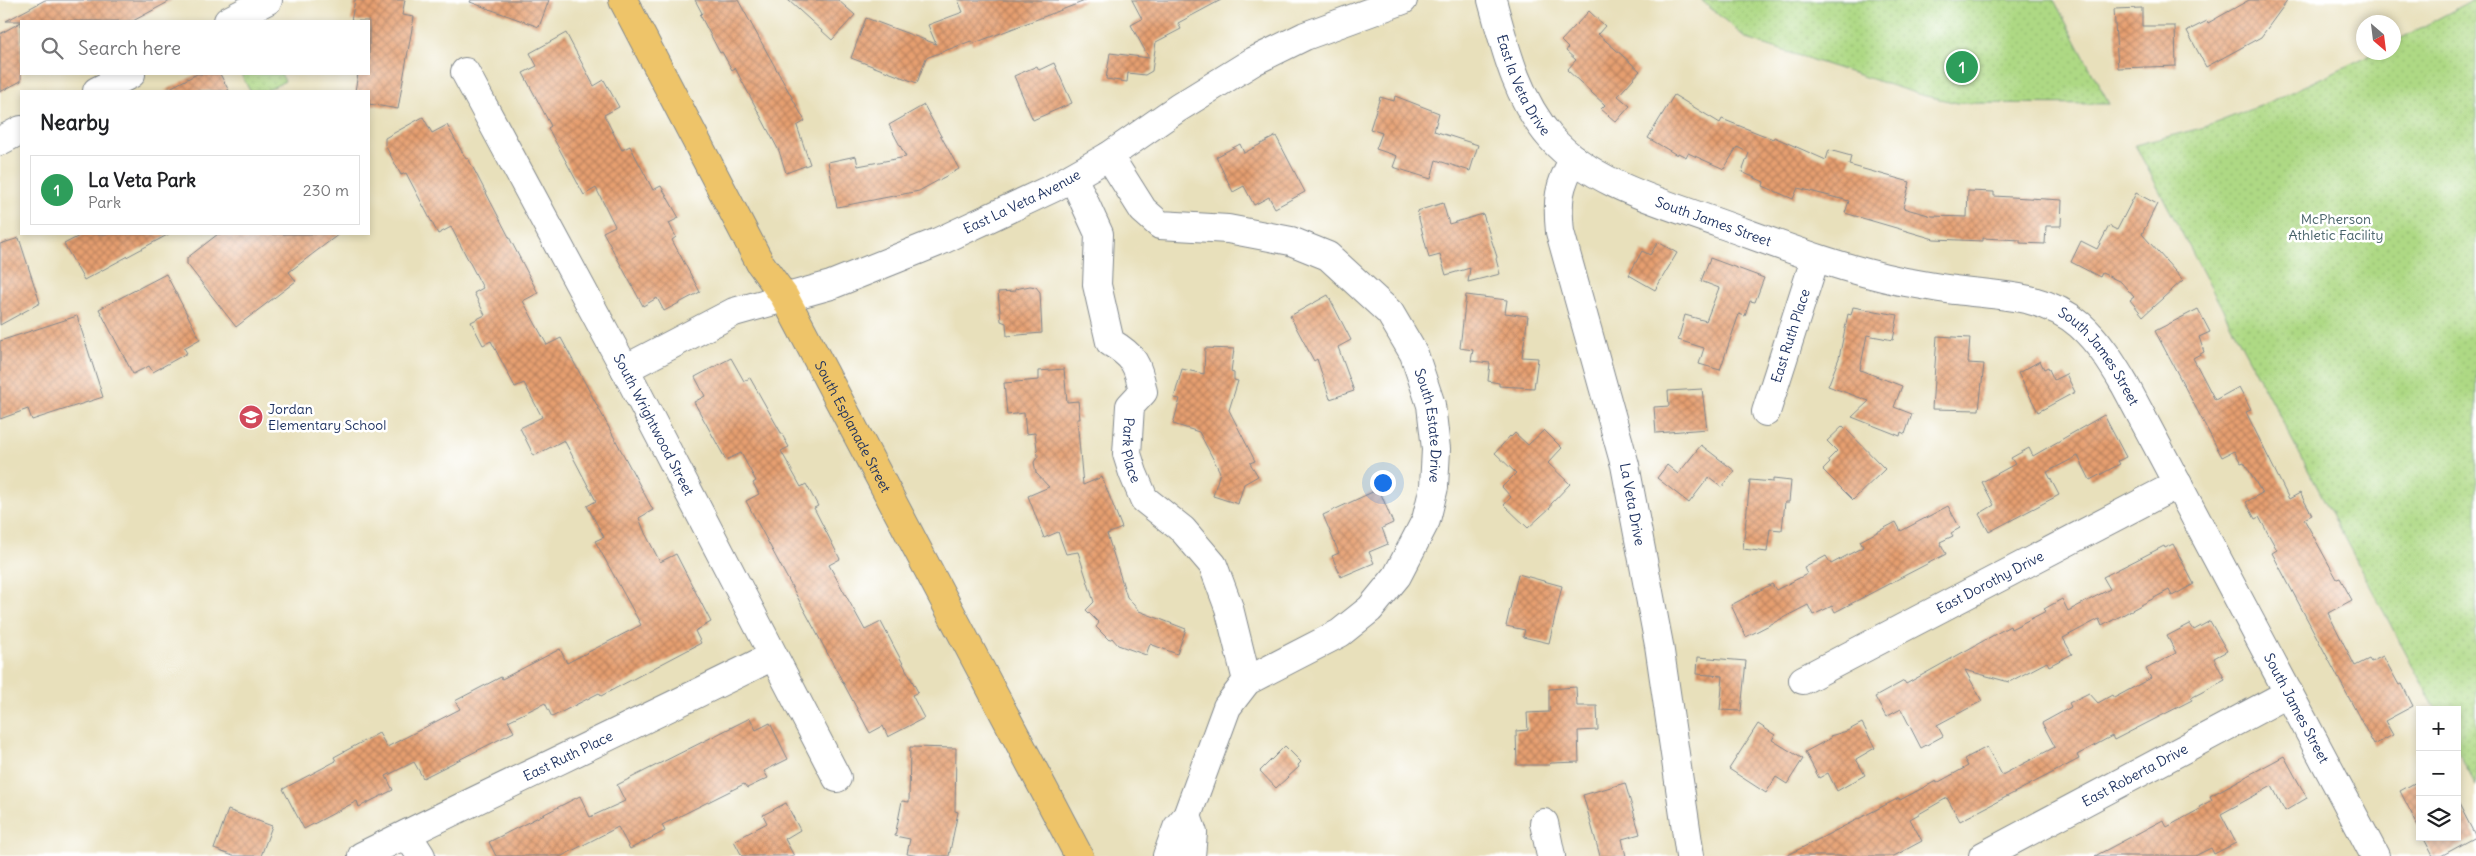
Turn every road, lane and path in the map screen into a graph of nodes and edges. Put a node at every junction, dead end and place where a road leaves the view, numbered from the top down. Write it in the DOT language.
graph roads {
  1 [pos="268,0"];
  2 [pos="623,0"];
  3 [pos="1403,0"];
  4 [pos="1492,0"];
  5 [pos="230,20"];
  6 [pos="465,72"];
  7 [pos="129,75"];
  8 [pos="99,90"];
  9 [pos="20,131"];
  10 [pos="0,141"];
  11 [pos="1109,156"];
  12 [pos="1574,159"];
  13 [pos="1073,178"];
  14 [pos="1815,259"];
  15 [pos="784,296"];
  16 [pos="625,369"];
  17 [pos="1766,412"];
  18 [pos="2178,484"];
  19 [pos="773,656"];
  20 [pos="1803,680"];
  21 [pos="1247,681"];
  22 [pos="2289,694"];
  23 [pos="837,778"];
  24 [pos="1187,816"];
  25 [pos="1544,823"];
  26 [pos="414,845"];
  27 [pos="362,856"];
  28 [pos="1079,856"];
  29 [pos="1168,856"];
  30 [pos="1191,856"];
  31 [pos="1551,856"];
  32 [pos="1690,856"];
  33 [pos="1983,856"];
  34 [pos="2375,856"];
  1 -- 5 [label="street"];
  2 -- 15 [label="main road, South Esplanade Street"];
  3 -- 11 [label="street, East La Veta Avenue"];
  4 -- 12 [label="street, East la Veta Drive"];
  6 -- 16 [label="street, South Wrightwood Street"];
  7 -- 8 [label="street"];
  9 -- 10 [label="street"];
  11 -- 13 [label="street, East La Veta Avenue"];
  11 -- 21 [label="street, South Estate Drive"];
  12 -- 14 [label="street, South James Street"];
  12 -- 32 [label="street, La Veta Drive"];
  13 -- 15 [label="street, East La Veta Avenue"];
  13 -- 21 [label="street, Park Place"];
  14 -- 17 [label="street, East Ruth Place"];
  14 -- 18 [label="street, South James Street"];
  15 -- 16 [label="street, East La Veta Avenue"];
  15 -- 28 [label="main road, South Esplanade Street"];
  16 -- 19 [label="street, South Wrightwood Street"];
  18 -- 20 [label="street, East Dorothy Drive"];
  18 -- 22 [label="street, South James Street"];
  19 -- 23 [label="street, South Wrightwood Street"];
  19 -- 26 [label="street, East Ruth Place"];
  21 -- 24 [label="street, South Estate Drive"];
  22 -- 33 [label="street, East Roberta Drive"];
  22 -- 34 [label="street, South James Street"];
  24 -- 29 [label="street, South Estate Drive"];
  24 -- 30 [label="street"];
  25 -- 31 [label="street"];
  26 -- 27 [label="street, East Ruth Place"];
}
